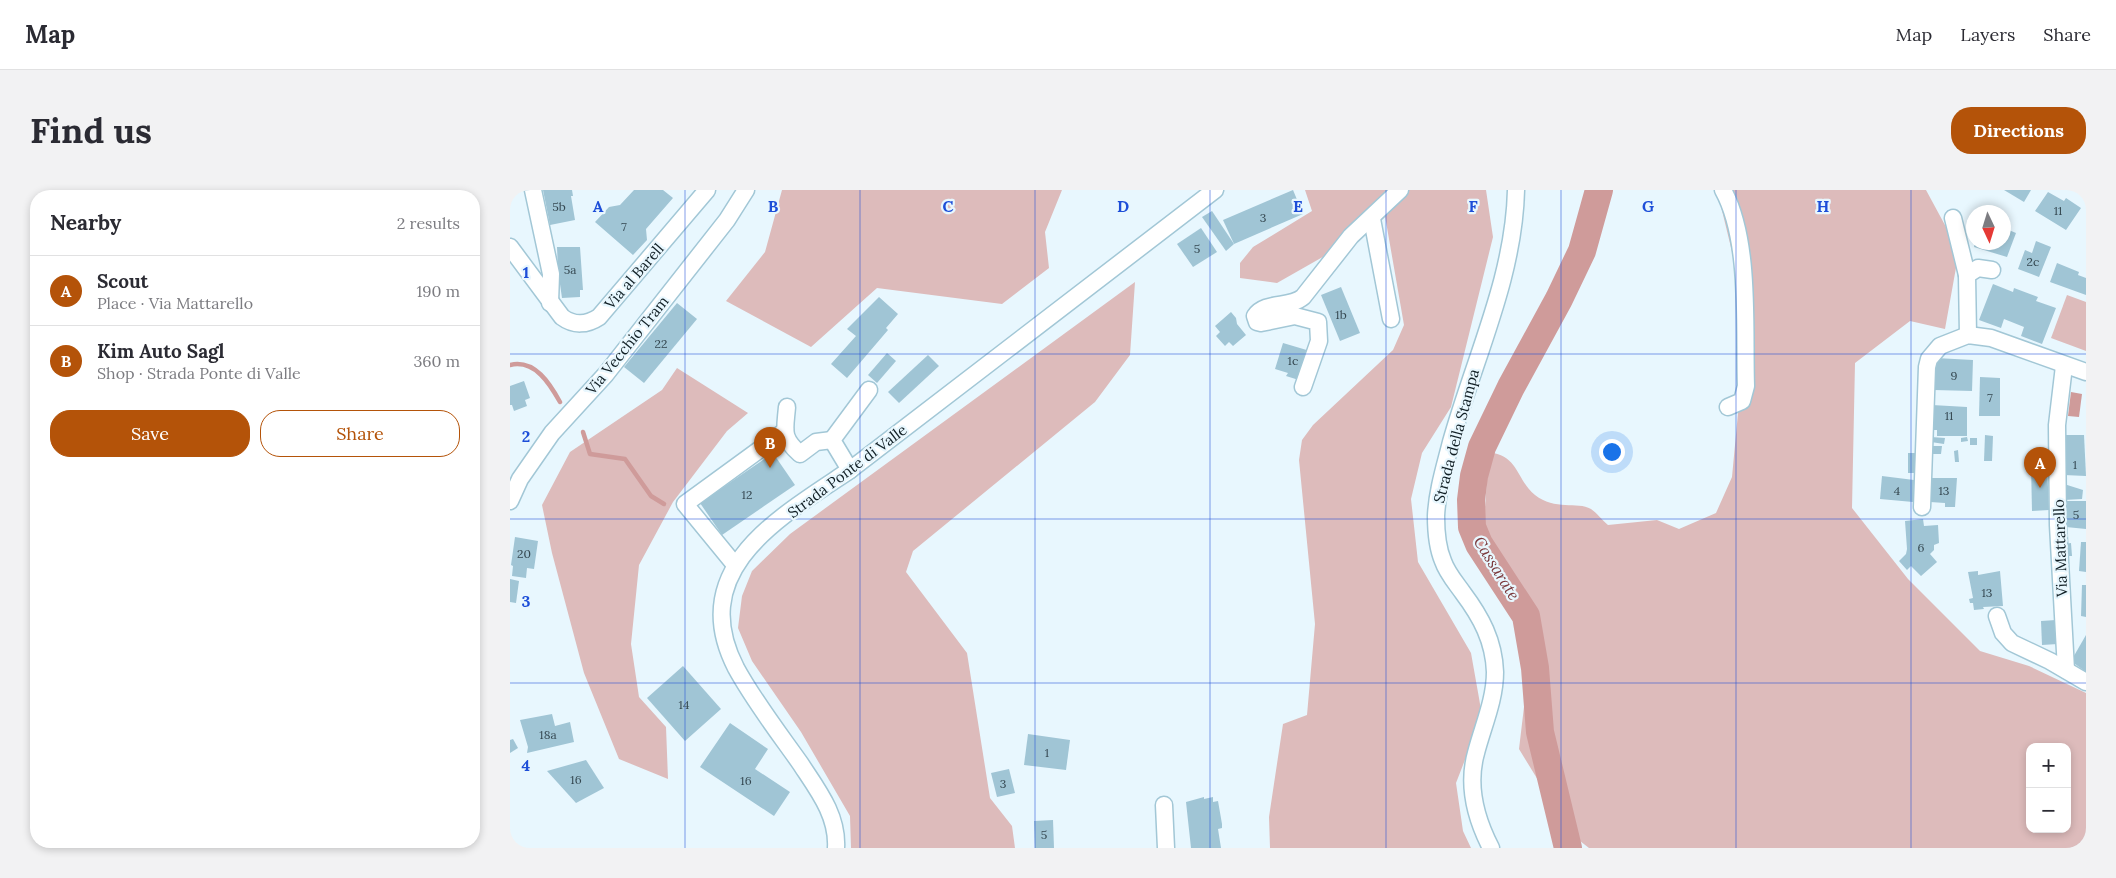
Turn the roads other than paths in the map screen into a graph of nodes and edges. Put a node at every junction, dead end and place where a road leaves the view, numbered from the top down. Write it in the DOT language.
graph roads {
  1 [pos="533,190"];
  2 [pos="707,190"];
  3 [pos="746,190"];
  4 [pos="1214,190"];
  5 [pos="1400,190"];
  6 [pos="1516,190"];
  7 [pos="1723,190"];
  8 [pos="1953,218"];
  9 [pos="1372,219"];
  10 [pos="510,247"];
  11 [pos="1992,270"];
  12 [pos="1967,275"];
  13 [pos="550,303"];
  14 [pos="1391,319"];
  15 [pos="1968,335"];
  16 [pos="2064,366"];
  17 [pos="2086,372"];
  18 [pos="1303,388"];
  19 [pos="868,390"];
  20 [pos="787,407"];
  21 [pos="1728,407"];
  22 [pos="786,431"];
  23 [pos="832,440"];
  24 [pos="850,470"];
  25 [pos="510,501"];
  26 [pos="1922,507"];
  27 [pos="735,565"];
  28 [pos="1997,616"];
  29 [pos="2066,670"];
  30 [pos="2086,682"];
  31 [pos="1164,805"];
  32 [pos="836,848"];
  33 [pos="1166,848"];
  34 [pos="1491,848"];
  1 -- 13 [label="street"];
  2 -- 13 [label="street, Via al Barell"];
  3 -- 25 [label="street, Via Vecchio Tram"];
  4 -- 24 [label="street, Strada Ponte di Valle"];
  5 -- 9 [label="street"];
  6 -- 34 [label="street, Strada della Stampa"];
  7 -- 21 [label="street"];
  8 -- 12 [label="street"];
  9 -- 14 [label="street"];
  9 -- 18 [label="street"];
  10 -- 13 [label="street, Via al Barell"];
  11 -- 12 [label="street"];
  12 -- 15 [label="street"];
  15 -- 16 [label="street"];
  15 -- 26 [label="street"];
  16 -- 17 [label="street"];
  16 -- 29 [label="street, Via Mattarello"];
  19 -- 23 [label="street"];
  20 -- 22 [label="street"];
  22 -- 23 [label="street"];
  22 -- 27 [label="street"];
  23 -- 24 [label="street"];
  24 -- 27 [label="street, Strada Ponte di Valle"];
  27 -- 32 [label="street, Strada Ponte di Valle"];
  28 -- 29 [label="street"];
  29 -- 30 [label="street"];
  31 -- 33 [label="street"];
}
